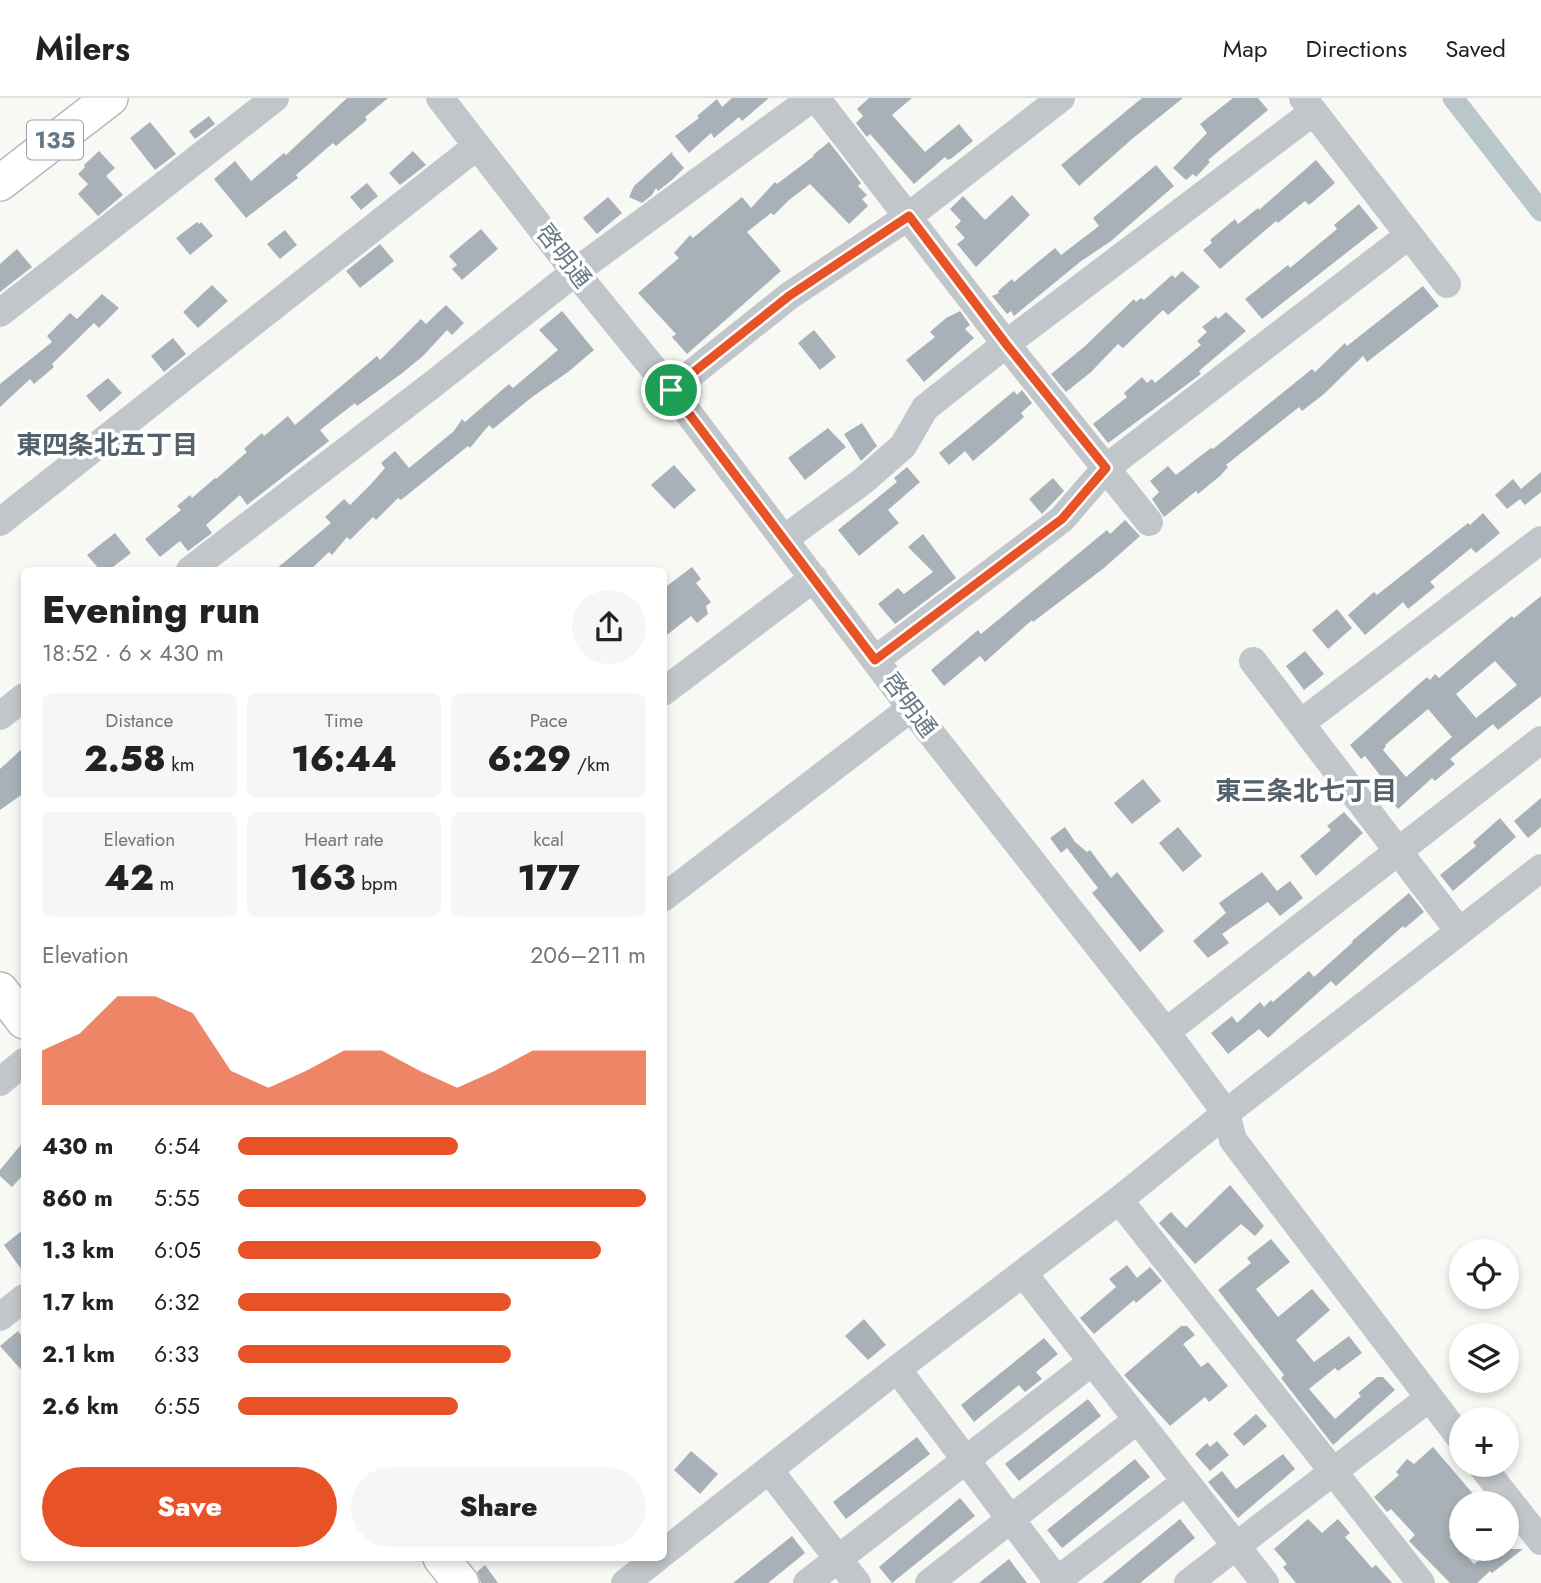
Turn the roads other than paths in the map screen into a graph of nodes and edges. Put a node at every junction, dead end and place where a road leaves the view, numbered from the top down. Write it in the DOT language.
graph roads {
  1 [pos="110,98"];
  2 [pos="275,98"];
  3 [pos="440,98"];
  4 [pos="814,98"];
  5 [pos="1061,98"];
  6 [pos="1308,105"];
  7 [pos="477,146"];
  8 [pos="0,183"];
  9 [pos="909,216"];
  10 [pos="1408,236"];
  11 [pos="575,272"];
  12 [pos="1447,284"];
  13 [pos="0,313"];
  14 [pos="1006,344"];
  15 [pos="671,390"];
  16 [pos="1106,468"];
  17 [pos="0,522"];
  18 [pos="1149,522"];
  19 [pos="784,539"];
  20 [pos="1541,540"];
  21 [pos="194,567"];
  22 [pos="814,578"];
  23 [pos="875,660"];
  24 [pos="1253,661"];
  25 [pos="667,689"];
  26 [pos="21,699"];
  27 [pos="911,708"];
  28 [pos="0,716"];
  29 [pos="1301,723"];
  30 [pos="1541,740"];
  31 [pos="1396,852"];
  32 [pos="1541,868"];
  33 [pos="667,895"];
  34 [pos="1459,931"];
  35 [pos="0,990"];
  36 [pos="21,1017"];
  37 [pos="1166,1032"];
  38 [pos="21,1064"];
  39 [pos="0,1082"];
  40 [pos="1226,1113"];
  41 [pos="1119,1200"];
  42 [pos="1023,1273"];
  43 [pos="21,1300"];
  44 [pos="0,1317"];
  45 [pos="1092,1362"];
  46 [pos="897,1370"];
  47 [pos="1429,1398"];
  48 [pos="1137,1420"];
  49 [pos="1449,1424"];
  50 [pos="965,1459"];
  51 [pos="769,1470"];
  52 [pos="1332,1471"];
  53 [pos="1490,1477"];
  54 [pos="1185,1482"];
  55 [pos="1011,1519"];
  56 [pos="1541,1541"];
  57 [pos="1235,1546"];
  58 [pos="667,1553"];
  59 [pos="838,1559"];
  60 [pos="443,1561"];
  61 [pos="1057,1582"];
  62 [pos="461,1583"];
  63 [pos="807,1583"];
  64 [pos="857,1583"];
  65 [pos="929,1583"];
  66 [pos="1188,1583"];
  67 [pos="1265,1583"];
  68 [pos="1421,1583"];
  1 -- 8 [label="main road, 135"];
  2 -- 13 [label="street"];
  3 -- 7 [label="street, 啓明通"];
  4 -- 9 [label="street"];
  4 -- 11 [label="street"];
  5 -- 9 [label="street"];
  6 -- 10 [label="street"];
  6 -- 14 [label="street"];
  7 -- 11 [label="street, 啓明通"];
  7 -- 17 [label="street"];
  9 -- 14 [label="street"];
  9 -- 15 [label="street"];
  10 -- 12 [label="street"];
  10 -- 16 [label="street"];
  11 -- 15 [label="street, 啓明通"];
  11 -- 21 [label="street"];
  14 -- 16 [label="street"];
  14 -- 19 [label="street"];
  15 -- 19 [label="street, 啓明通"];
  16 -- 18 [label="street"];
  16 -- 23 [label="street"];
  19 -- 22 [label="street, 啓明通"];
  20 -- 29 [label="street"];
  22 -- 23 [label="street, 啓明通"];
  22 -- 25 [label="street"];
  23 -- 27 [label="street, 啓明通"];
  24 -- 29 [label="street"];
  26 -- 28 [label="street"];
  27 -- 33 [label="street"];
  27 -- 37 [label="street, 啓明通"];
  29 -- 31 [label="street"];
  30 -- 31 [label="street"];
  31 -- 34 [label="street"];
  31 -- 37 [label="street"];
  32 -- 34 [label="street"];
  34 -- 40 [label="street"];
  35 -- 36 [label="main road"];
  37 -- 40 [label="street, 啓明通"];
  38 -- 39 [label="street"];
  40 -- 41 [label="street"];
  40 -- 47 [label="street, 啓明通"];
  41 -- 42 [label="street"];
  41 -- 52 [label="street"];
  42 -- 45 [label="street"];
  42 -- 46 [label="street"];
  43 -- 44 [label="street"];
  45 -- 48 [label="street"];
  45 -- 50 [label="street"];
  46 -- 50 [label="street"];
  46 -- 51 [label="street"];
  47 -- 49 [label="street, 啓明通"];
  47 -- 52 [label="street"];
  48 -- 54 [label="street"];
  48 -- 55 [label="street"];
  50 -- 55 [label="street"];
  50 -- 59 [label="street"];
  51 -- 58 [label="street"];
  51 -- 59 [label="street"];
  52 -- 57 [label="street"];
  52 -- 68 [label="street"];
  53 -- 56 [label="street"];
  54 -- 57 [label="street"];
  54 -- 61 [label="street"];
  55 -- 61 [label="street"];
  55 -- 65 [label="street"];
  57 -- 66 [label="street"];
  57 -- 67 [label="street"];
  59 -- 63 [label="street"];
  59 -- 64 [label="street"];
  60 -- 62 [label="main road"];
}
